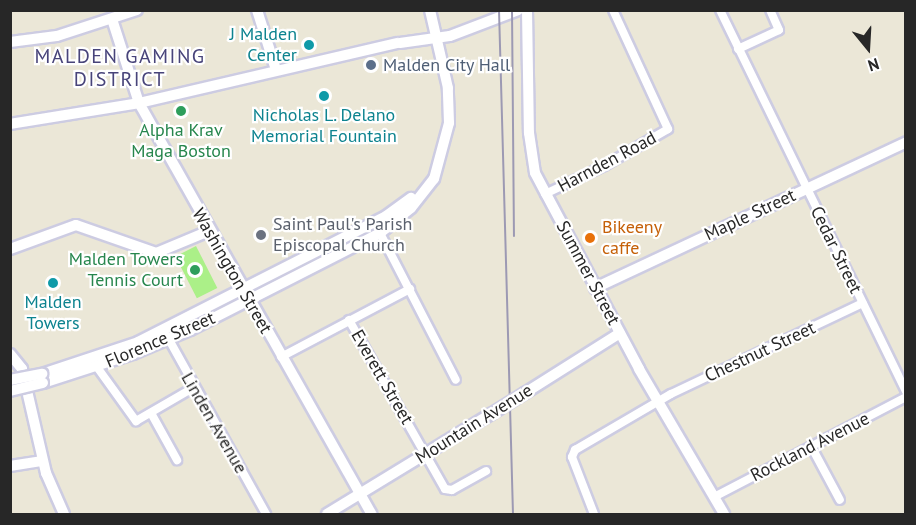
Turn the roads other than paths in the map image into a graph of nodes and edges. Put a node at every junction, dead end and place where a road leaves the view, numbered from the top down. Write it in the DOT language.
graph roads {
  1 [pos="137,10"];
  2 [pos="256,10"];
  3 [pos="430,10"];
  4 [pos="518,10"];
  5 [pos="526,10"];
  6 [pos="613,10"];
  7 [pos="720,10"];
  8 [pos="770,10"];
  9 [pos="112,19"];
  10 [pos="436,39"];
  11 [pos="10,42"];
  12 [pos="738,49"];
  13 [pos="276,70"];
  14 [pos="140,103"];
  15 [pos="10,124"];
  16 [pos="906,142"];
  17 [pos="439,162"];
  18 [pos="806,189"];
  19 [pos="545,194"];
  20 [pos="209,231"];
  21 [pos="380,233"];
  22 [pos="346,236"];
  23 [pos="353,248"];
  24 [pos="10,249"];
  25 [pos="595,288"];
  26 [pos="410,289"];
  27 [pos="242,290"];
  28 [pos="248,300"];
  29 [pos="863,303"];
  30 [pos="349,320"];
  31 [pos="620,333"];
  32 [pos="167,334"];
  33 [pos="10,354"];
  34 [pos="281,357"];
  35 [pos="97,367"];
  36 [pos="42,379"];
  37 [pos="10,380"];
  38 [pos="456,380"];
  39 [pos="193,388"];
  40 [pos="10,391"];
  41 [pos="906,392"];
  42 [pos="906,397"];
  43 [pos="658,401"];
  44 [pos="151,412"];
  45 [pos="811,446"];
  46 [pos="426,454"];
  47 [pos="177,460"];
  48 [pos="43,461"];
  49 [pos="10,466"];
  50 [pos="486,471"];
  51 [pos="360,494"];
  52 [pos="714,497"];
  53 [pos="840,500"];
  54 [pos="64,514"];
  55 [pos="266,514"];
  56 [pos="327,514"];
  57 [pos="372,514"];
  58 [pos="594,514"];
  59 [pos="724,514"];
  1 -- 9 [label="street"];
  2 -- 13 [label="street"];
  3 -- 10 [label="street, Florence Street"];
  4 -- 10 [label="street"];
  5 -- 19 [label="street, Summer Street"];
  6 -- 19 [label="street, Harnden Road"];
  7 -- 12 [label="street, Cedar Street"];
  8 -- 12 [label="street"];
  9 -- 11 [label="street"];
  9 -- 14 [label="street, Washington Street"];
  10 -- 13 [label="street"];
  10 -- 17 [label="street, Florence Street"];
  12 -- 18 [label="street, Cedar Street"];
  13 -- 14 [label="street"];
  14 -- 15 [label="street"];
  14 -- 20 [label="street, Washington Street"];
  16 -- 18 [label="street, Maple Street"];
  17 -- 21 [label="street, Florence Street"];
  17 -- 22 [label="street, Florence Street"];
  18 -- 25 [label="street, Maple Street"];
  18 -- 29 [label="street, Cedar Street"];
  19 -- 25 [label="street, Summer Street"];
  20 -- 24 [label="street"];
  20 -- 27 [label="street, Washington Street"];
  21 -- 23 [label="street, Florence Street"];
  21 -- 26 [label="street"];
  22 -- 23 [label="street"];
  22 -- 27 [label="street, Florence Street"];
  23 -- 28 [label="street, Florence Street"];
  25 -- 31 [label="street, Summer Street"];
  26 -- 30 [label="street"];
  26 -- 38 [label="street"];
  27 -- 28 [label="street, Washington Street"];
  27 -- 32 [label="street, Florence Street"];
  28 -- 32 [label="street, Florence Street"];
  28 -- 34 [label="street, Washington Street"];
  29 -- 41 [label="street, Cedar Street"];
  29 -- 43 [label="street, Chestnut Street"];
  30 -- 34 [label="street"];
  30 -- 46 [label="street, Everett Street"];
  31 -- 43 [label="street, Summer Street"];
  31 -- 46 [label="street, Mountain Avenue, bridge"];
  32 -- 35 [label="street, Florence Street"];
  32 -- 36 [label="street, Florence Street"];
  32 -- 39 [label="street, Linden Avenue"];
  33 -- 48 [label="street"];
  34 -- 51 [label="street, Washington Street"];
  35 -- 36 [label="street, Florence Street"];
  35 -- 44 [label="street"];
  36 -- 37 [label="street, Florence Street, bridge"];
  36 -- 40 [label="street, Florence Street, bridge"];
  39 -- 44 [label="street"];
  39 -- 55 [label="street, Linden Avenue"];
  42 -- 45 [label="street, Rockland Avenue"];
  43 -- 52 [label="street, Summer Street"];
  43 -- 58 [label="street, Chestnut Street"];
  44 -- 47 [label="street"];
  45 -- 52 [label="street, Rockland Avenue"];
  45 -- 53 [label="street"];
  46 -- 50 [label="street, Everett Street"];
  46 -- 51 [label="street, Mountain Avenue"];
  48 -- 49 [label="street"];
  48 -- 54 [label="street"];
  51 -- 56 [label="street, Mountain Avenue"];
  51 -- 57 [label="street, Washington Street"];
  52 -- 59 [label="street, Summer Street"];
}
